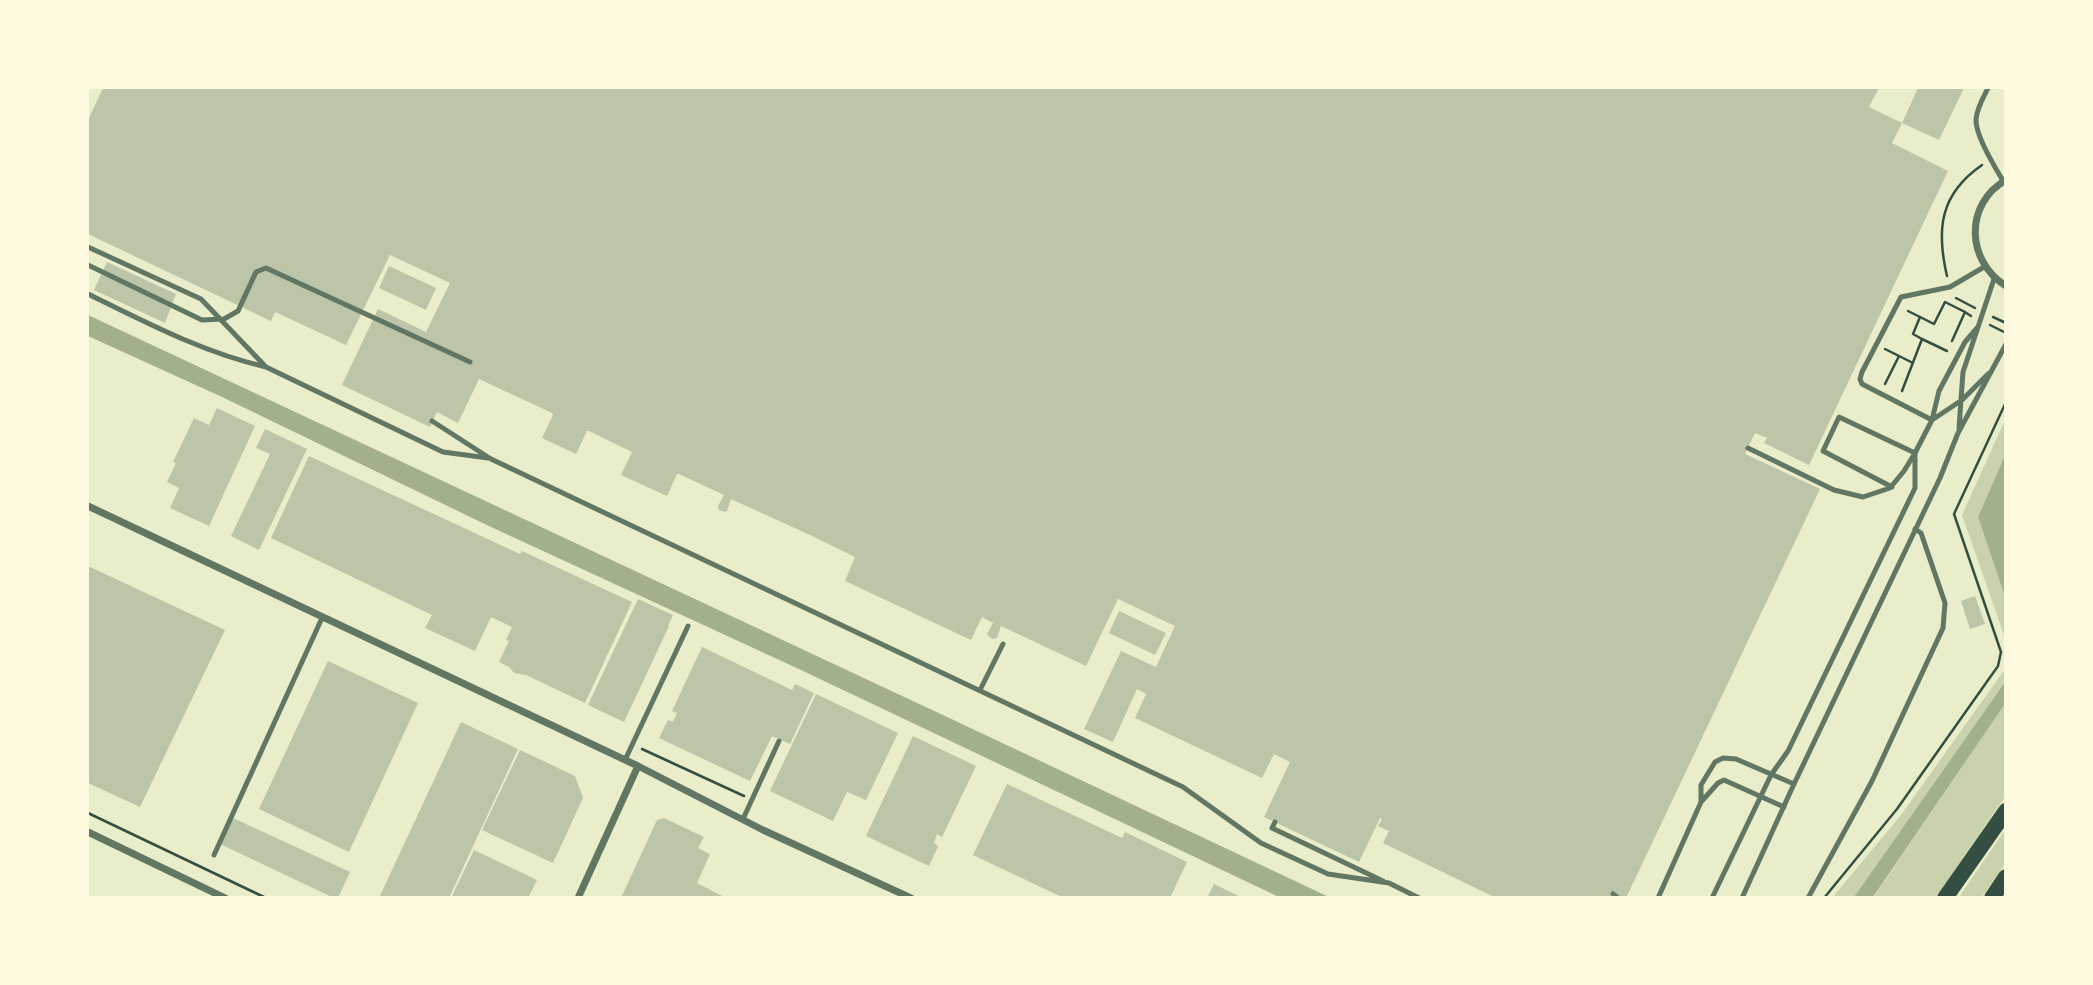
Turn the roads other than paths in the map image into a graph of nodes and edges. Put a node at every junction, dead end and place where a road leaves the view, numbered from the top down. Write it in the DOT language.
graph roads {
  1 [pos="1988,88"];
  2 [pos="2004,181"];
  3 [pos="88,247"];
  4 [pos="88,265"];
  5 [pos="1984,267"];
  6 [pos="1994,279"];
  7 [pos="2006,286"];
  8 [pos="88,294"];
  9 [pos="1977,328"];
  10 [pos="2006,344"];
  11 [pos="470,362"];
  12 [pos="267,367"];
  13 [pos="1993,369"];
  14 [pos="1962,400"];
  15 [pos="1931,420"];
  16 [pos="432,421"];
  17 [pos="1958,433"];
  18 [pos="1748,448"];
  19 [pos="1915,453"];
  20 [pos="491,459"];
  21 [pos="1892,487"];
  22 [pos="88,506"];
  23 [pos="1915,529"];
  24 [pos="322,618"];
  25 [pos="688,626"];
  26 [pos="1003,645"];
  27 [pos="980,690"];
  28 [pos="779,741"];
  29 [pos="625,760"];
  30 [pos="638,766"];
  31 [pos="1771,775"];
  32 [pos="1794,784"];
  33 [pos="1760,796"];
  34 [pos="1701,802"];
  35 [pos="1784,807"];
  36 [pos="2006,811"];
  37 [pos="740,818"];
  38 [pos="1275,822"];
  39 [pos="88,832"];
  40 [pos="214,855"];
  41 [pos="2006,877"];
  42 [pos="1389,883"];
  43 [pos="1747,887"];
  44 [pos="225,898"];
  45 [pos="578,898"];
  46 [pos="911,898"];
  47 [pos="1419,898"];
  48 [pos="1658,898"];
  49 [pos="1712,898"];
  50 [pos="1736,898"];
  51 [pos="1742,898"];
  52 [pos="1808,898"];
  53 [pos="1945,898"];
  54 [pos="1992,898"];
  1 -- 2 [label="lane"];
  2 -- 5 [label="street"];
  3 -- 12 [label="lane"];
  4 -- 11 [label="lane"];
  5 -- 6 [label="street"];
  5 -- 15 [label="lane"];
  6 -- 7 [label="street"];
  6 -- 9 [label="lane"];
  8 -- 12 [label="lane"];
  9 -- 14 [label="lane"];
  9 -- 15 [label="lane"];
  10 -- 13 [label="lane"];
  12 -- 20 [label="lane"];
  13 -- 14 [label="lane"];
  13 -- 17 [label="lane"];
  14 -- 15 [label="lane"];
  14 -- 17 [label="lane"];
  15 -- 19 [label="lane"];
  16 -- 20 [label="lane"];
  17 -- 23 [label="lane"];
  18 -- 21 [label="lane"];
  19 -- 21 [label="lane"];
  19 -- 21 [label="lane"];
  19 -- 31 [label="lane"];
  20 -- 27 [label="lane"];
  22 -- 24 [label="street"];
  23 -- 32 [label="lane"];
  23 -- 52 [label="lane"];
  24 -- 29 [label="street"];
  24 -- 40 [label="lane"];
  25 -- 29 [label="lane"];
  26 -- 27 [label="lane"];
  27 -- 42 [label="lane"];
  28 -- 37 [label="lane"];
  29 -- 30 [label="street"];
  30 -- 37 [label="street"];
  30 -- 45 [label="street"];
  31 -- 32 [label="lane"];
  31 -- 33 [label="lane"];
  31 -- 34 [label="lane"];
  32 -- 35 [label="lane"];
  33 -- 34 [label="lane"];
  33 -- 35 [label="lane"];
  33 -- 49 [label="lane"];
  34 -- 48 [label="lane"];
  35 -- 43 [label="lane"];
  36 -- 53 [label="main road"];
  37 -- 46 [label="street"];
  38 -- 42 [label="lane"];
  39 -- 44 [label="street"];
  41 -- 54 [label="main road"];
  42 -- 47 [label="lane"];
  43 -- 50 [label="lane"];
  43 -- 51 [label="lane"];
}
